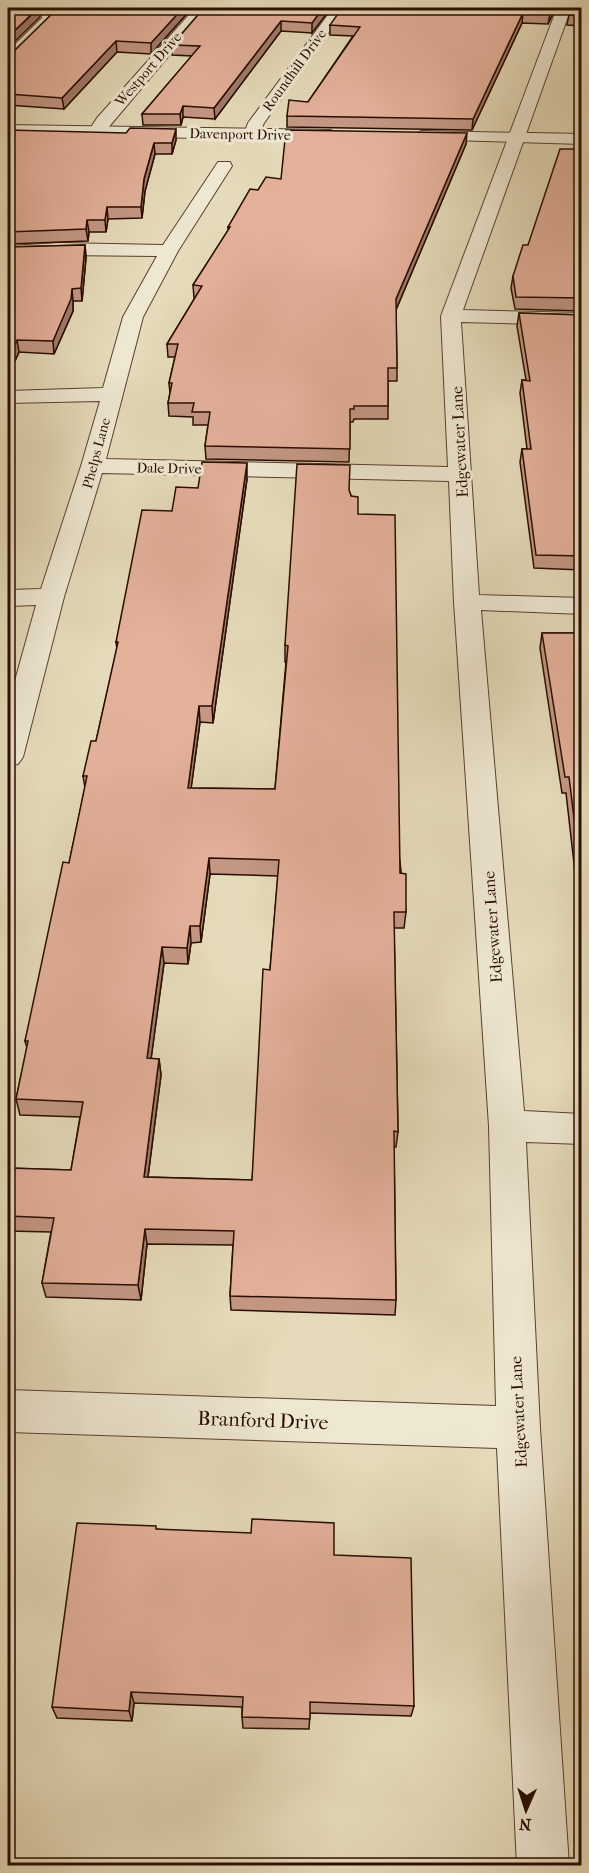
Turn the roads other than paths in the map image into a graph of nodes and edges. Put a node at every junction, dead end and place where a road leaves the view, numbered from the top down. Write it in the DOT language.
graph roads {
  1 [pos="32,8"];
  2 [pos="202,8"];
  3 [pos="339,8"];
  4 [pos="564,8"];
  5 [pos="8,58"];
  6 [pos="8,130"];
  7 [pos="96,132"];
  8 [pos="252,134"];
  9 [pos="347,135"];
  10 [pos="406,136"];
  11 [pos="516,138"];
  12 [pos="582,139"];
  13 [pos="224,166"];
  14 [pos="8,251"];
  15 [pos="169,251"];
  16 [pos="451,316"];
  17 [pos="582,319"];
  18 [pos="112,394"];
  19 [pos="8,397"];
  20 [pos="93,466"];
  21 [pos="461,474"];
  22 [pos="51,597"];
  23 [pos="8,598"];
  24 [pos="467,602"];
  25 [pos="582,606"];
  26 [pos="8,757"];
  27 [pos="507,1126"];
  28 [pos="582,1129"];
  29 [pos="8,1411"];
  30 [pos="518,1428"];
  31 [pos="543,1866"];
  1 -- 5 [label="street"];
  2 -- 7 [label="street, Westport Drive"];
  3 -- 8 [label="street, Roundhill Drive"];
  4 -- 11 [label="street, Edgewater Lane"];
  6 -- 7 [label="street, Davenport Drive"];
  7 -- 8 [label="street, Davenport Drive"];
  8 -- 9 [label="street, Davenport Drive"];
  10 -- 11 [label="street"];
  11 -- 12 [label="street"];
  11 -- 16 [label="street, Edgewater Lane"];
  13 -- 15 [label="street, Phelps Lane"];
  14 -- 15 [label="street"];
  15 -- 18 [label="street, Phelps Lane"];
  16 -- 17 [label="street"];
  16 -- 21 [label="street, Edgewater Lane"];
  18 -- 19 [label="street"];
  18 -- 20 [label="street, Phelps Lane"];
  20 -- 21 [label="street, Dale Drive"];
  20 -- 22 [label="street, Phelps Lane"];
  21 -- 24 [label="street, Edgewater Lane"];
  22 -- 23 [label="street"];
  22 -- 26 [label="street, Phelps Lane"];
  24 -- 25 [label="street"];
  24 -- 27 [label="street, Edgewater Lane"];
  27 -- 28 [label="street"];
  27 -- 30 [label="street, Edgewater Lane"];
  29 -- 30 [label="street, Branford Drive"];
  30 -- 31 [label="street, Edgewater Lane"];
}
